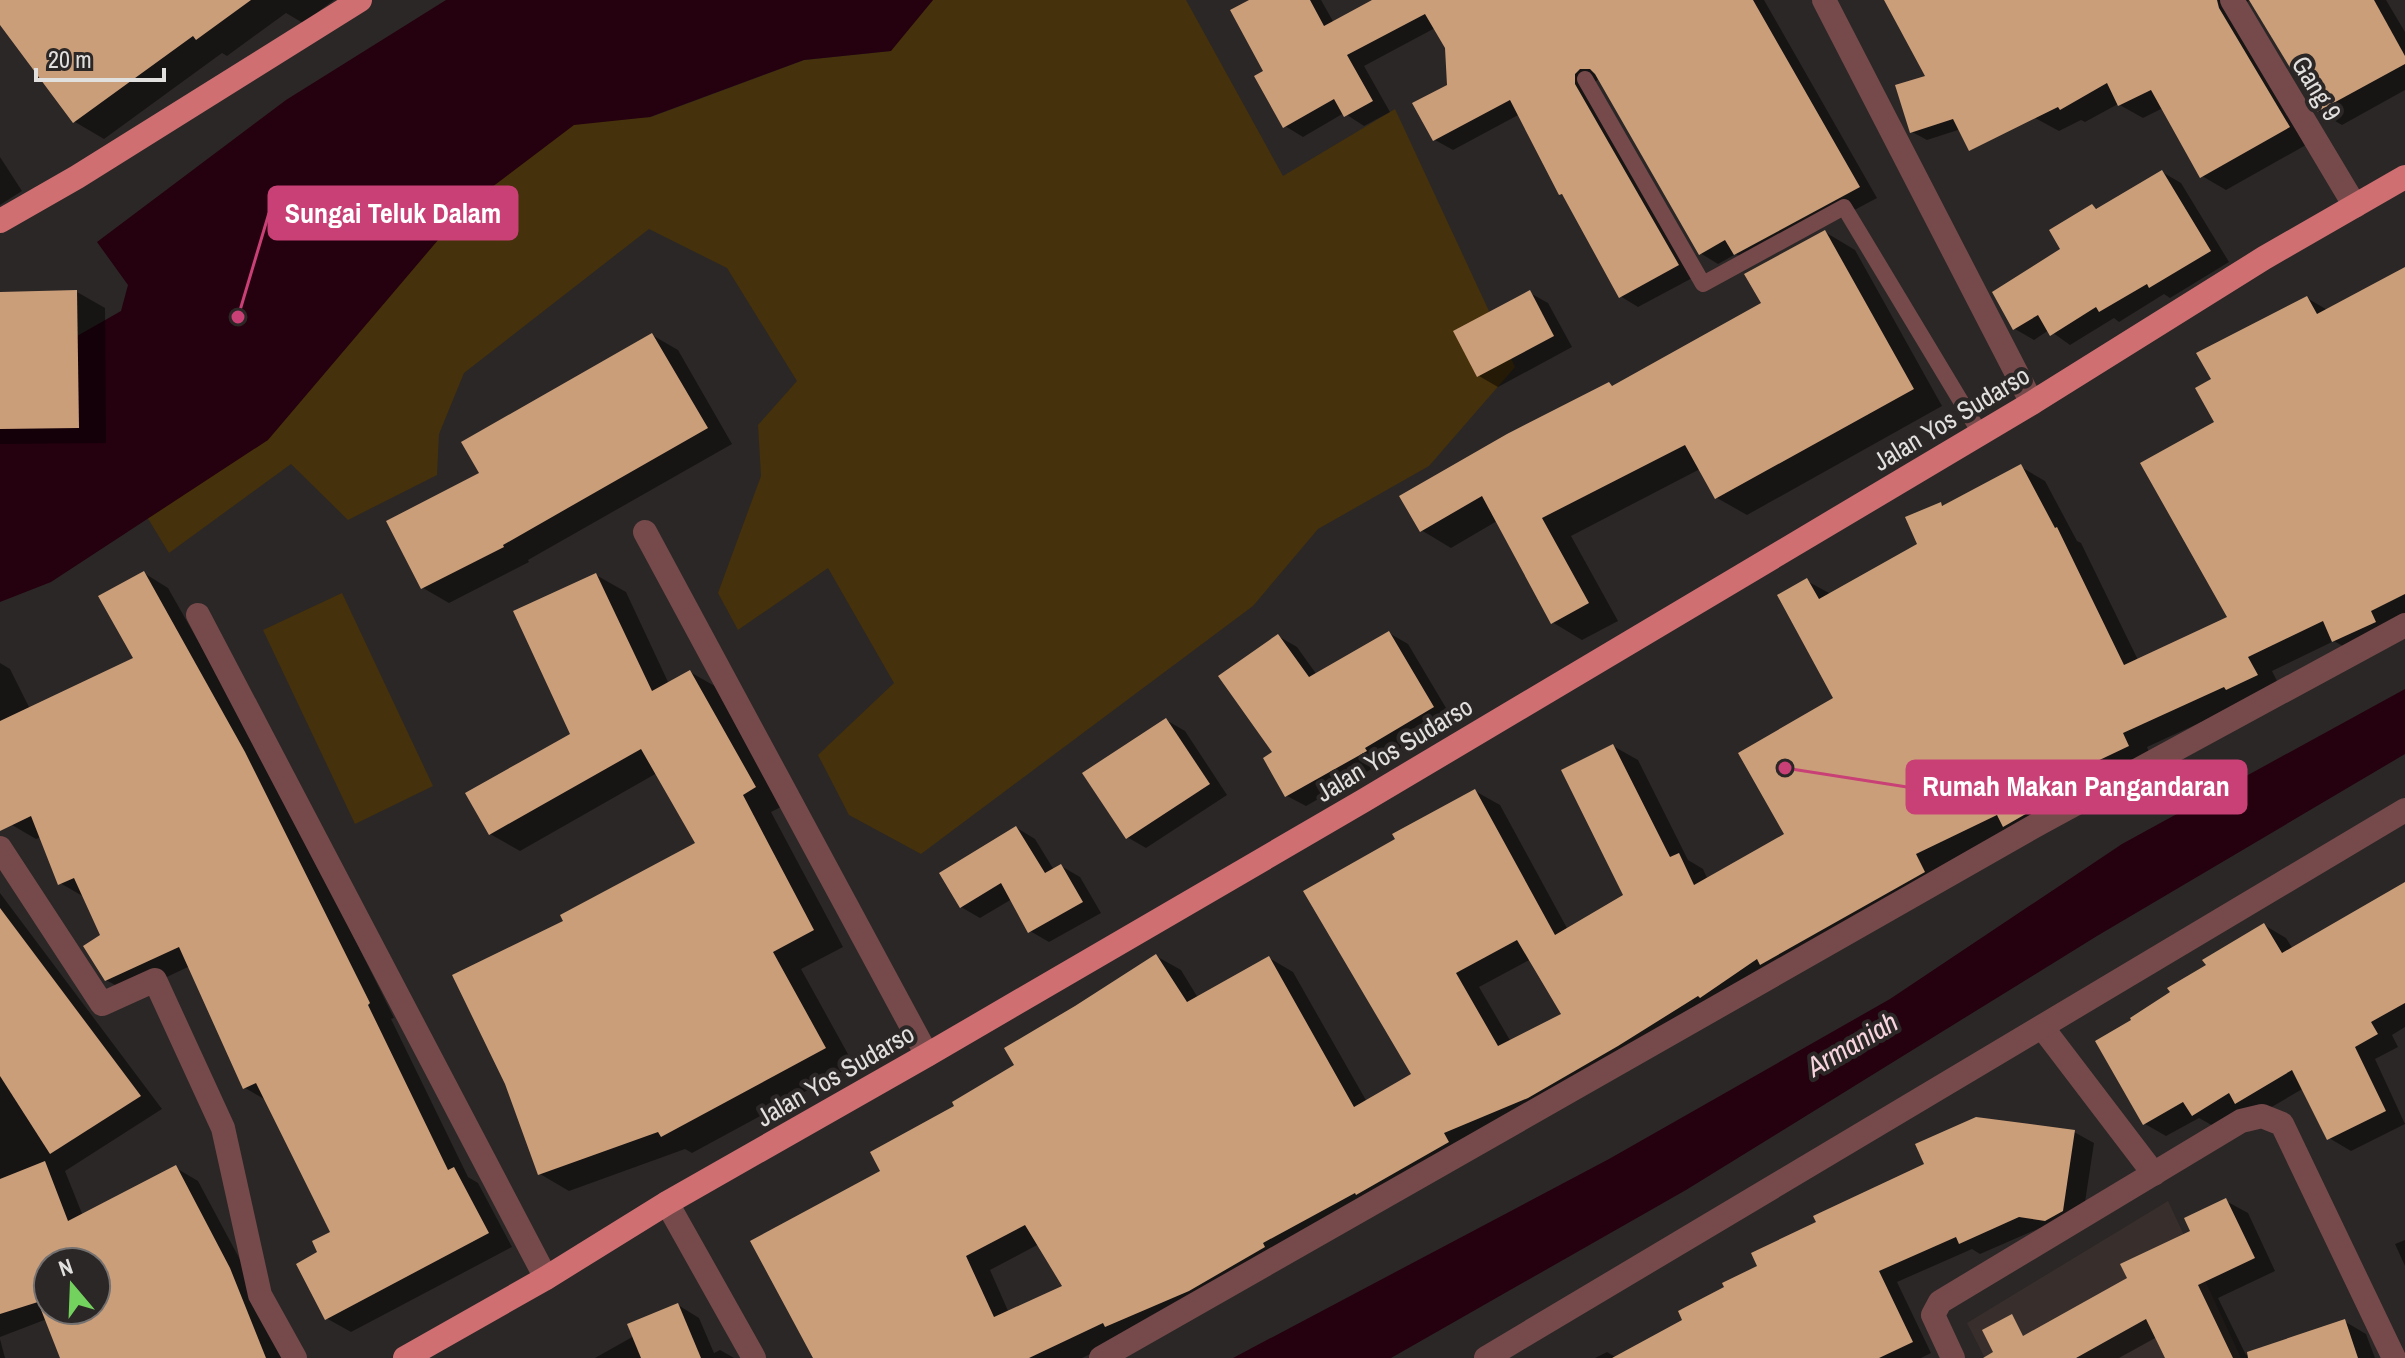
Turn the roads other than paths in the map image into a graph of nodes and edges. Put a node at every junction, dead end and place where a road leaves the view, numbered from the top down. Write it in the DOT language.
graph roads {
  1 [pos="360,0"];
  2 [pos="1824,0"];
  3 [pos="2232,0"];
  4 [pos="1585,79"];
  5 [pos="2405,177"];
  6 [pos="2355,206"];
  7 [pos="0,221"];
  8 [pos="2032,403"];
  9 [pos="1980,433"];
  10 [pos="645,532"];
  11 [pos="198,615"];
  12 [pos="2405,625"];
  13 [pos="2405,810"];
  14 [pos="0,848"];
  15 [pos="2042,1027"];
  16 [pos="927,1055"];
  17 [pos="2154,1174"];
  18 [pos="667,1203"];
  19 [pos="546,1278"];
  20 [pos="295,1358"];
  21 [pos="405,1358"];
  22 [pos="754,1358"];
  23 [pos="1101,1358"];
  24 [pos="1486,1358"];
  25 [pos="1953,1358"];
  26 [pos="2394,1358"];
  1 -- 7 [label="highway"];
  2 -- 8 [label="street"];
  3 -- 6 [label="street, Gang 9"];
  4 -- 9 [label="lane"];
  5 -- 6 [label="highway, Jalan Yos Sudarso"];
  6 -- 8 [label="highway, Jalan Yos Sudarso"];
  8 -- 9 [label="highway, Jalan Yos Sudarso"];
  9 -- 16 [label="highway, Jalan Yos Sudarso"];
  10 -- 16 [label="street"];
  11 -- 19 [label="street"];
  12 -- 23 [label="street"];
  13 -- 15 [label="street"];
  14 -- 20 [label="street"];
  15 -- 17 [label="street"];
  15 -- 24 [label="street"];
  16 -- 18 [label="highway, Jalan Yos Sudarso"];
  17 -- 25 [label="street"];
  17 -- 26 [label="street"];
  18 -- 19 [label="highway, Jalan Yos Sudarso"];
  18 -- 22 [label="street"];
  19 -- 21 [label="highway, Jalan Yos Sudarso"];
}
